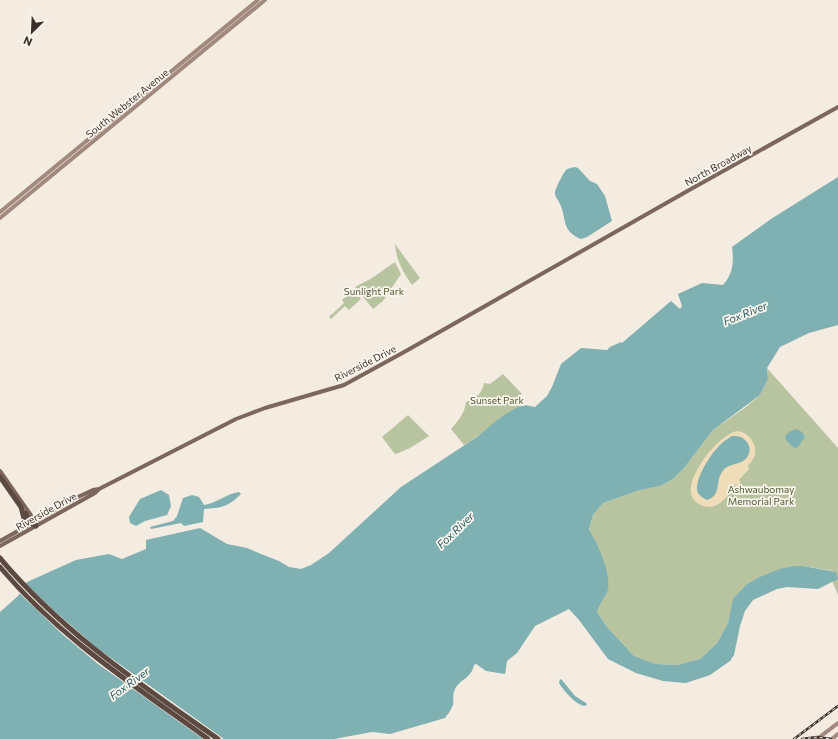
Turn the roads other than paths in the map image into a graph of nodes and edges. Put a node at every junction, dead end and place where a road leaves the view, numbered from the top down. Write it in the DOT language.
graph roads {
  1 [pos="258,0"];
  2 [pos="265,0"];
  3 [pos="838,107"];
  4 [pos="55,170"];
  5 [pos="0,212"];
  6 [pos="0,218"];
  7 [pos="606,237"];
  8 [pos="0,471"];
  9 [pos="0,477"];
  10 [pos="21,507"];
  11 [pos="34,523"];
  12 [pos="26,526"];
  13 [pos="0,541"];
  14 [pos="0,546"];
  15 [pos="0,558"];
  16 [pos="0,567"];
  17 [pos="838,724"];
  18 [pos="838,734"];
  19 [pos="208,739"];
  20 [pos="218,739"];
  21 [pos="817,739"];
  22 [pos="832,739"];
  1 -- 4 [label="main road, South Webster Avenue"];
  2 -- 4 [label="main road, South Webster Avenue"];
  3 -- 7 [label="main road, North Broadway"];
  4 -- 5 [label="main road, South Webster Avenue"];
  4 -- 6 [label="main road, South Webster Avenue"];
  7 -- 11 [label="main road, Riverside Drive"];
  8 -- 11 [label="main road"];
  9 -- 10 [label="highway"];
  10 -- 11 [label="highway"];
  10 -- 12 [label="highway"];
  11 -- 12 [label="main road, Riverside Drive"];
  11 -- 14 [label="main road, Riverside Drive"];
  12 -- 13 [label="main road, Riverside Drive"];
  15 -- 20 [label="highway"];
  16 -- 19 [label="highway"];
  17 -- 21 [label="main road"];
  18 -- 22 [label="main road"];
}
